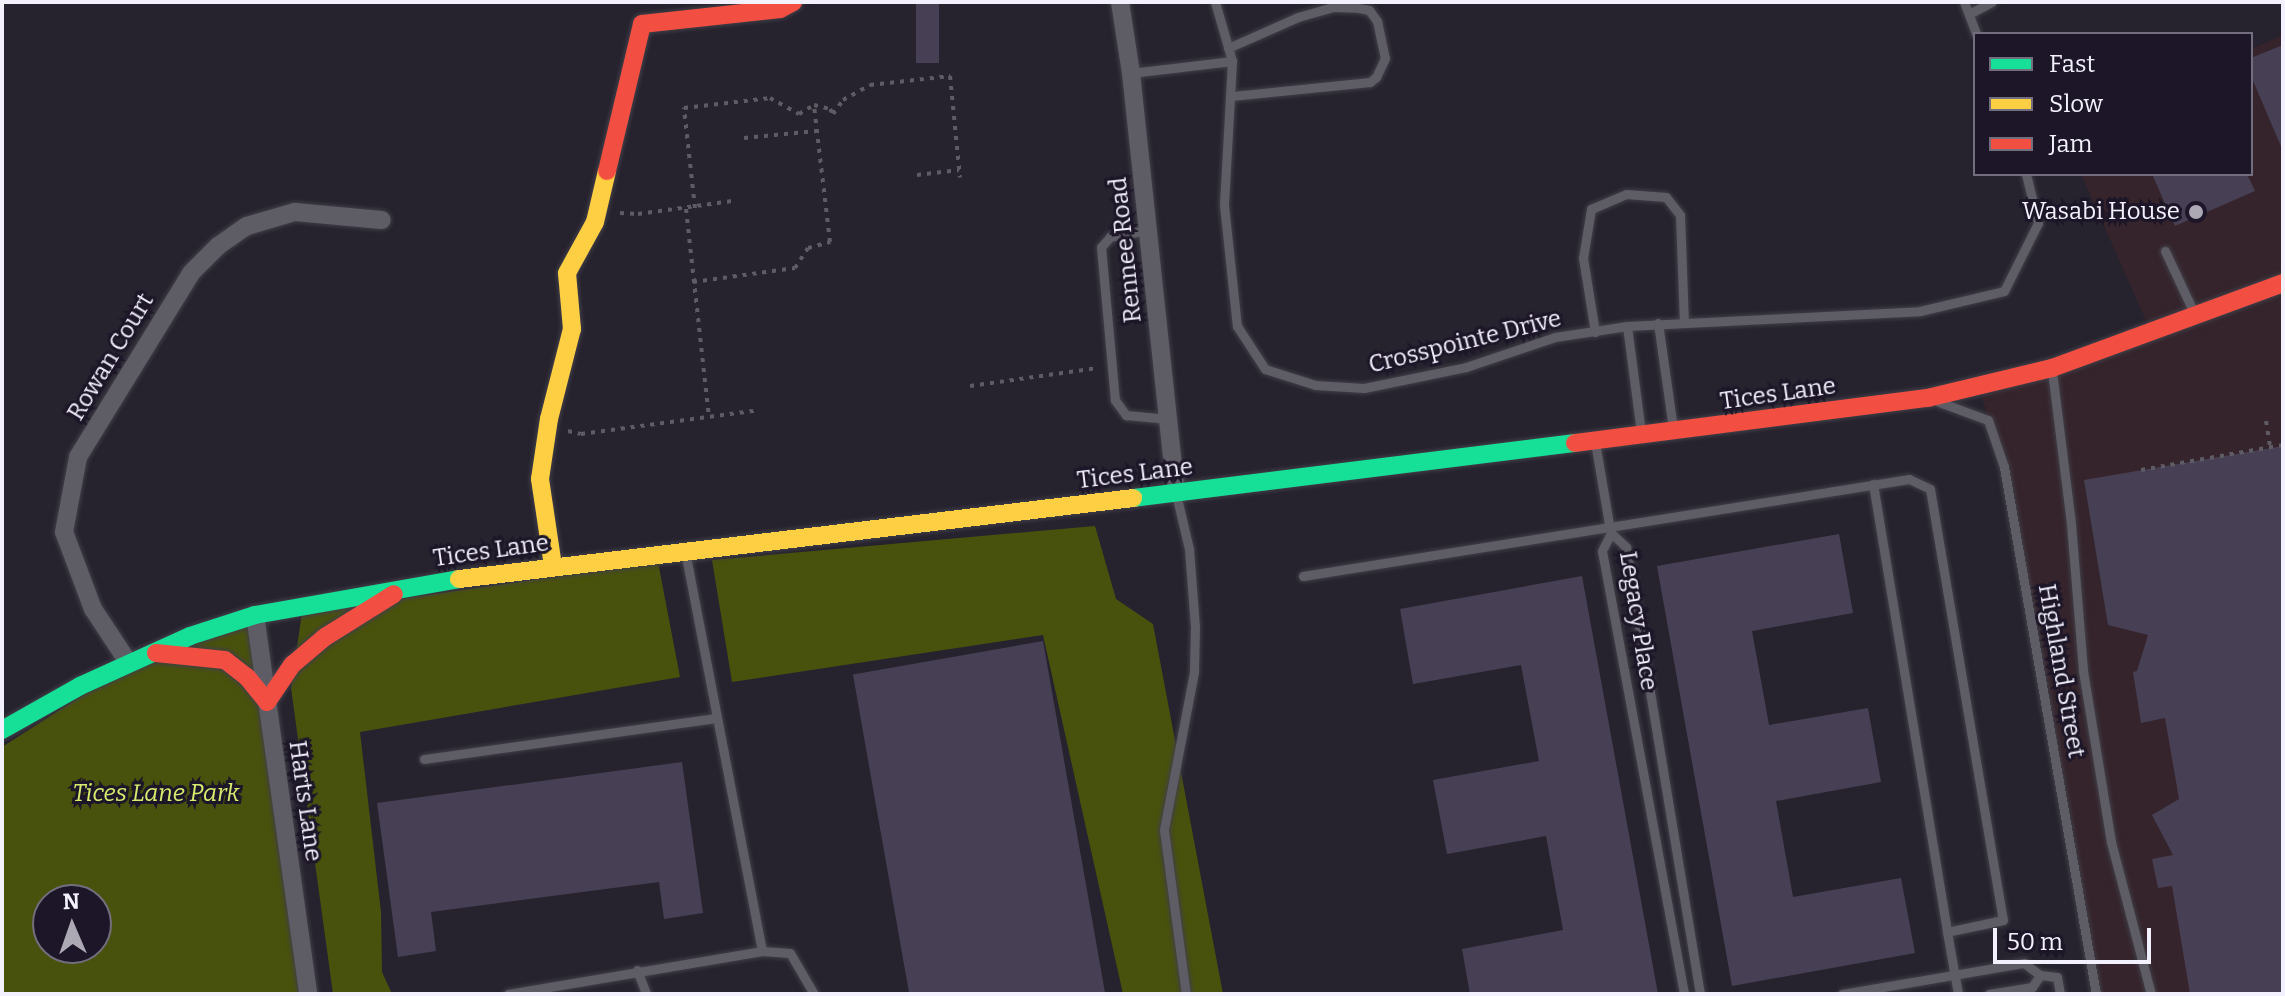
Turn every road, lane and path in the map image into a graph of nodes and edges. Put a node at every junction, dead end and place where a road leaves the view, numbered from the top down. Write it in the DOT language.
graph roads {
  1 [pos="793,2"];
  2 [pos="1120,2"];
  3 [pos="1215,2"];
  4 [pos="1964,2"];
  5 [pos="1992,2"];
  6 [pos="1969,14"];
  7 [pos="1975,32"];
  8 [pos="1228,48"];
  9 [pos="1232,61"];
  10 [pos="1131,73"];
  11 [pos="1231,96"];
  12 [pos="814,105"];
  13 [pos="817,131"];
  14 [pos="744,138"];
  15 [pos="959,170"];
  16 [pos="917,175"];
  17 [pos="2026,176"];
  18 [pos="960,178"];
  19 [pos="732,201"];
  20 [pos="695,208"];
  21 [pos="686,209"];
  22 [pos="598,211"];
  23 [pos="382,220"];
  24 [pos="1148,230"];
  25 [pos="2165,251"];
  26 [pos="693,282"];
  27 [pos="2283,283"];
  28 [pos="2195,315"];
  29 [pos="1658,323"];
  30 [pos="1684,323"];
  31 [pos="1627,326"];
  32 [pos="1595,332"];
  33 [pos="1113,366"];
  34 [pos="2052,368"];
  35 [pos="970,386"];
  36 [pos="1928,398"];
  37 [pos="754,411"];
  38 [pos="709,416"];
  39 [pos="549,419"];
  40 [pos="1168,419"];
  41 [pos="2266,421"];
  42 [pos="1673,432"];
  43 [pos="1641,436"];
  44 [pos="1595,442"];
  45 [pos="2283,445"];
  46 [pos="2270,447"];
  47 [pos="2141,470"];
  48 [pos="1873,484"];
  49 [pos="1176,494"];
  50 [pos="1610,530"];
  51 [pos="685,552"];
  52 [pos="553,566"];
  53 [pos="1303,576"];
  54 [pos="403,588"];
  55 [pos="255,615"];
  56 [pos="150,653"];
  57 [pos="128,662"];
  58 [pos="267,702"];
  59 [pos="715,718"];
  60 [pos="2,730"];
  61 [pos="424,759"];
  62 [pos="1947,932"];
  63 [pos="762,951"];
  64 [pos="637,970"];
  65 [pos="1954,975"];
  66 [pos="2040,975"];
  67 [pos="308,994"];
  68 [pos="508,994"];
  69 [pos="646,994"];
  70 [pos="814,994"];
  71 [pos="1186,994"];
  72 [pos="1684,994"];
  73 [pos="1700,994"];
  74 [pos="1842,994"];
  75 [pos="1958,994"];
  76 [pos="1989,994"];
  77 [pos="2060,994"];
  78 [pos="2096,994"];
  79 [pos="2151,994"];
  1 -- 22 [label="street"];
  2 -- 10 [label="street, Rennee Road"];
  3 -- 8 [label="lane, Crosspointe Drive"];
  4 -- 6 [label="lane"];
  5 -- 6 [label="lane"];
  6 -- 7 [label="lane"];
  8 -- 9 [label="lane, Crosspointe Drive"];
  8 -- 11 [label="lane"];
  9 -- 10 [label="lane"];
  9 -- 11 [label="lane, Crosspointe Drive"];
  10 -- 24 [label="street, Rennee Road"];
  11 -- 32 [label="lane, Crosspointe Drive"];
  12 -- 13 [label="path"];
  12 -- 15 [label="path"];
  12 -- 20 [label="path"];
  13 -- 14 [label="path"];
  13 -- 26 [label="path"];
  15 -- 16 [label="path"];
  15 -- 18 [label="path"];
  17 -- 30 [label="lane, Crosspointe Drive"];
  19 -- 20 [label="path"];
  20 -- 21 [label="path"];
  21 -- 22 [label="path"];
  21 -- 26 [label="path"];
  22 -- 39 [label="street"];
  23 -- 57 [label="street, Rowan Court"];
  24 -- 33 [label="lane"];
  24 -- 40 [label="street, Rennee Road"];
  25 -- 28 [label="lane"];
  26 -- 38 [label="path"];
  27 -- 28 [label="street, Tices Lane"];
  28 -- 34 [label="street, Tices Lane"];
  29 -- 30 [label="lane, Crosspointe Drive"];
  29 -- 31 [label="lane, Crosspointe Drive"];
  29 -- 42 [label="lane"];
  30 -- 32 [label="lane"];
  31 -- 32 [label="lane, Crosspointe Drive"];
  31 -- 43 [label="lane"];
  33 -- 35 [label="path"];
  33 -- 40 [label="lane"];
  34 -- 36 [label="street, Tices Lane"];
  34 -- 79 [label="lane"];
  36 -- 42 [label="street, Tices Lane"];
  36 -- 78 [label="lane, Highland Street"];
  37 -- 38 [label="path"];
  38 -- 39 [label="path"];
  39 -- 52 [label="street"];
  40 -- 49 [label="street, Rennee Road"];
  41 -- 46 [label="path"];
  42 -- 43 [label="street, Tices Lane"];
  43 -- 44 [label="street, Tices Lane"];
  44 -- 49 [label="street, Tices Lane"];
  44 -- 50 [label="lane"];
  45 -- 46 [label="path"];
  46 -- 47 [label="path"];
  48 -- 50 [label="lane"];
  48 -- 62 [label="lane"];
  48 -- 62 [label="lane"];
  49 -- 51 [label="street, Tices Lane"];
  49 -- 71 [label="lane"];
  50 -- 53 [label="lane"];
  50 -- 72 [label="lane, Legacy Place"];
  50 -- 73 [label="lane, Legacy Place"];
  51 -- 52 [label="street, Tices Lane"];
  51 -- 59 [label="lane"];
  52 -- 54 [label="street, Tices Lane"];
  54 -- 55 [label="street, Tices Lane"];
  54 -- 58 [label="street"];
  55 -- 56 [label="street, Tices Lane"];
  55 -- 58 [label="street, Harts Lane"];
  56 -- 57 [label="street, Tices Lane"];
  56 -- 58 [label="street"];
  57 -- 60 [label="street, Tices Lane"];
  58 -- 67 [label="street, Harts Lane"];
  59 -- 61 [label="lane"];
  59 -- 63 [label="lane"];
  62 -- 65 [label="lane"];
  63 -- 64 [label="lane"];
  63 -- 70 [label="lane"];
  64 -- 68 [label="lane"];
  64 -- 69 [label="lane"];
  65 -- 66 [label="lane"];
  65 -- 74 [label="lane"];
  65 -- 75 [label="lane"];
  66 -- 76 [label="lane"];
  66 -- 77 [label="lane"];
}
